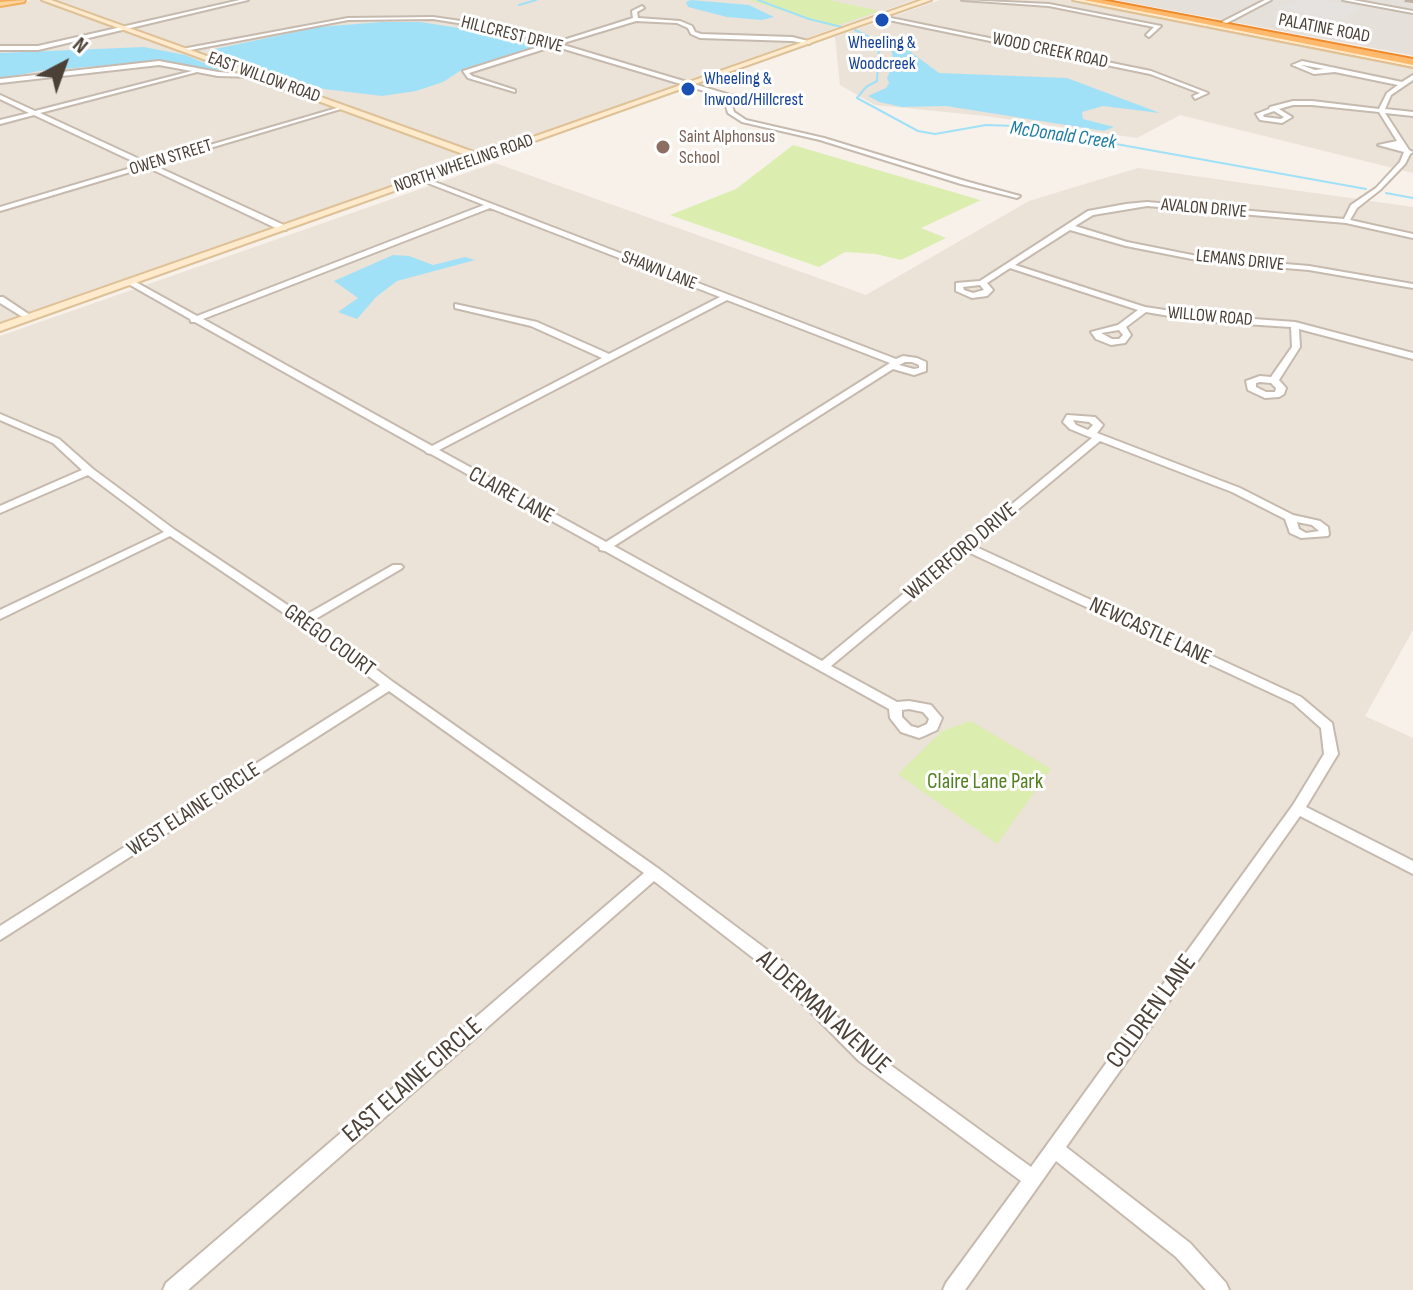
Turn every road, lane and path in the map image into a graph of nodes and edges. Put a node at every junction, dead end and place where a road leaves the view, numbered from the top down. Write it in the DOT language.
graph roads {
  1 [pos="21,0"];
  2 [pos="45,0"];
  3 [pos="246,0"];
  4 [pos="928,0"];
  5 [pos="964,0"];
  6 [pos="1076,0"];
  7 [pos="1088,0"];
  8 [pos="1098,0"];
  9 [pos="1107,0"];
  10 [pos="1269,0"];
  11 [pos="1345,0"];
  12 [pos="1126,3"];
  13 [pos="0,4"];
  14 [pos="642,7"];
  15 [pos="1413,12"];
  16 [pos="871,13"];
  17 [pos="883,16"];
  18 [pos="1189,17"];
  19 [pos="636,19"];
  20 [pos="1225,22"];
  21 [pos="123,28"];
  22 [pos="1149,35"];
  23 [pos="809,42"];
  24 [pos="552,45"];
  25 [pos="0,48"];
  26 [pos="185,49"];
  27 [pos="1413,61"];
  28 [pos="1302,63"];
  29 [pos="200,71"];
  30 [pos="255,75"];
  31 [pos="1412,78"];
  32 [pos="0,81"];
  33 [pos="693,84"];
  34 [pos="1402,84"];
  35 [pos="513,91"];
  36 [pos="0,97"];
  37 [pos="1195,97"];
  38 [pos="342,107"];
  39 [pos="1272,108"];
  40 [pos="1381,111"];
  41 [pos="35,113"];
  42 [pos="1413,114"];
  43 [pos="0,122"];
  44 [pos="1400,142"];
  45 [pos="1410,152"];
  46 [pos="483,158"];
  47 [pos="149,165"];
  48 [pos="422,179"];
  49 [pos="1017,196"];
  50 [pos="489,206"];
  51 [pos="0,209"];
  52 [pos="1346,221"];
  53 [pos="1069,227"];
  54 [pos="283,228"];
  55 [pos="1413,236"];
  56 [pos="1010,266"];
  57 [pos="129,282"];
  58 [pos="982,283"];
  59 [pos="1413,286"];
  60 [pos="726,297"];
  61 [pos="0,299"];
  62 [pos="458,306"];
  63 [pos="1144,309"];
  64 [pos="29,317"];
  65 [pos="194,320"];
  66 [pos="1295,325"];
  67 [pos="1121,327"];
  68 [pos="0,328"];
  69 [pos="1413,356"];
  70 [pos="610,358"];
  71 [pos="1274,380"];
  72 [pos="0,417"];
  73 [pos="430,451"];
  74 [pos="89,471"];
  75 [pos="0,510"];
  76 [pos="1290,517"];
  77 [pos="171,532"];
  78 [pos="967,547"];
  79 [pos="604,548"];
  80 [pos="397,567"];
  81 [pos="0,615"];
  82 [pos="304,621"];
  83 [pos="824,666"];
  84 [pos="389,685"];
  85 [pos="895,707"];
  86 [pos="1327,726"];
  87 [pos="1298,809"];
  88 [pos="1413,868"];
  89 [pos="654,873"];
  90 [pos="0,934"];
  91 [pos="1055,1149"];
  92 [pos="1033,1179"];
  93 [pos="173,1290"];
  94 [pos="953,1290"];
  95 [pos="1219,1290"];
  1 -- 13 [label="main road"];
  2 -- 21 [label="street, EAST WILLOW ROAD"];
  3 -- 21 [label="street"];
  4 -- 17 [label="street, NORTH WHEELING ROAD"];
  5 -- 22 [label="street"];
  6 -- 27 [label="street"];
  7 -- 27 [label="highway, PALATINE ROAD"];
  8 -- 18 [label="highway, PALATINE ROAD"];
  9 -- 12 [label="street"];
  10 -- 20 [label="street"];
  11 -- 15 [label="street"];
  12 -- 18 [label="highway"];
  12 -- 20 [label="street"];
  14 -- 19 [label="street"];
  16 -- 17 [label="street"];
  17 -- 23 [label="street, NORTH WHEELING ROAD"];
  17 -- 37 [label="street, WOOD CREEK ROAD"];
  18 -- 27 [label="highway, PALATINE ROAD"];
  19 -- 23 [label="street"];
  19 -- 24 [label="street"];
  20 -- 27 [label="street"];
  21 -- 25 [label="street"];
  21 -- 26 [label="street, EAST WILLOW ROAD"];
  23 -- 33 [label="street, NORTH WHEELING ROAD"];
  24 -- 26 [label="street, HILLCREST DRIVE"];
  24 -- 33 [label="street, HILLCREST DRIVE"];
  24 -- 35 [label="street"];
  26 -- 30 [label="street, EAST WILLOW ROAD"];
  28 -- 34 [label="street"];
  29 -- 30 [label="street"];
  29 -- 32 [label="street"];
  29 -- 41 [label="street"];
  30 -- 38 [label="street, EAST WILLOW ROAD"];
  31 -- 34 [label="street"];
  33 -- 46 [label="street, NORTH WHEELING ROAD"];
  33 -- 49 [label="street, HILLCREST DRIVE"];
  34 -- 40 [label="street"];
  36 -- 41 [label="street"];
  38 -- 46 [label="street, EAST WILLOW ROAD"];
  38 -- 47 [label="street, OWEN STREET"];
  39 -- 39 [label="street"];
  39 -- 40 [label="street"];
  40 -- 42 [label="street"];
  40 -- 44 [label="street"];
  41 -- 43 [label="street"];
  41 -- 47 [label="street"];
  44 -- 45 [label="street"];
  44 -- 45 [label="street"];
  45 -- 52 [label="street"];
  46 -- 48 [label="street, NORTH WHEELING ROAD"];
  47 -- 51 [label="street, OWEN STREET"];
  47 -- 54 [label="street"];
  48 -- 50 [label="street, SHAWN LANE"];
  48 -- 54 [label="street, NORTH WHEELING ROAD"];
  50 -- 60 [label="street, SHAWN LANE"];
  50 -- 65 [label="street"];
  52 -- 53 [label="street, AVALON DRIVE"];
  52 -- 55 [label="street, AVALON DRIVE"];
  53 -- 56 [label="street, AVALON DRIVE"];
  53 -- 59 [label="street, LEMANS DRIVE"];
  54 -- 57 [label="street, NORTH WHEELING ROAD"];
  56 -- 58 [label="street, AVALON DRIVE"];
  56 -- 63 [label="street, WILLOW ROAD"];
  57 -- 64 [label="street, NORTH WHEELING ROAD"];
  57 -- 65 [label="street, CLAIRE LANE"];
  60 -- 70 [label="street"];
  60 -- 79 [label="street, SHAWN LANE"];
  61 -- 64 [label="street"];
  62 -- 70 [label="street"];
  63 -- 66 [label="street, WILLOW ROAD"];
  63 -- 67 [label="street"];
  64 -- 68 [label="street, NORTH WHEELING ROAD"];
  65 -- 73 [label="street, CLAIRE LANE"];
  66 -- 69 [label="street, WILLOW ROAD"];
  66 -- 71 [label="street"];
  70 -- 73 [label="street"];
  72 -- 74 [label="street, GREGO COURT"];
  73 -- 79 [label="street, CLAIRE LANE"];
  74 -- 75 [label="street"];
  74 -- 77 [label="street, GREGO COURT"];
  76 -- 78 [label="street, WATERFORD DRIVE"];
  77 -- 81 [label="street"];
  77 -- 82 [label="street, GREGO COURT"];
  78 -- 83 [label="street, WATERFORD DRIVE"];
  78 -- 86 [label="street, NEWCASTLE LANE"];
  79 -- 83 [label="street, CLAIRE LANE"];
  80 -- 82 [label="street"];
  82 -- 84 [label="street, GREGO COURT"];
  83 -- 85 [label="street, CLAIRE LANE"];
  84 -- 89 [label="street, GREGO COURT"];
  84 -- 90 [label="street, WEST ELAINE CIRCLE"];
  86 -- 87 [label="street, COLDREN LANE"];
  87 -- 88 [label="street"];
  87 -- 91 [label="street, COLDREN LANE"];
  89 -- 92 [label="street, ALDERMAN AVENUE"];
  89 -- 93 [label="street, EAST ELAINE CIRCLE"];
  91 -- 92 [label="street, COLDREN LANE"];
  91 -- 95 [label="street"];
  92 -- 94 [label="street, COLDREN LANE"];
}
